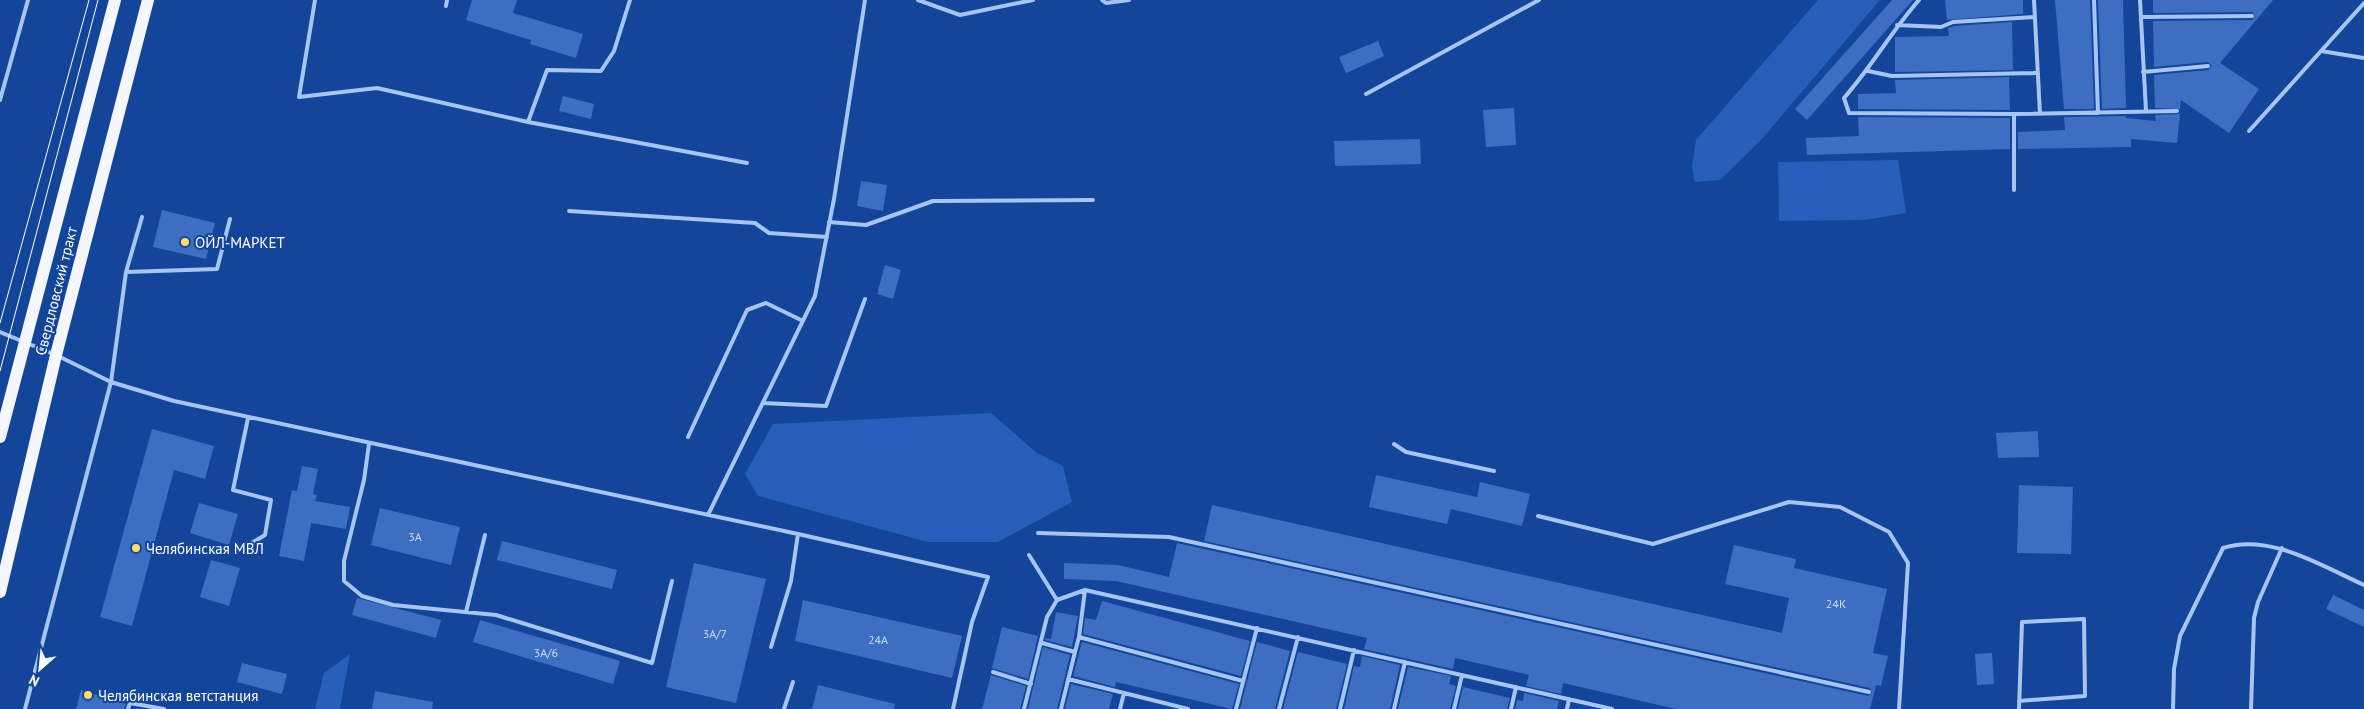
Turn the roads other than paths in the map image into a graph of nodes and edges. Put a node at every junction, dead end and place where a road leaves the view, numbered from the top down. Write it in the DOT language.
graph roads {
  1 [pos="28,0"];
  2 [pos="115,0"];
  3 [pos="148,0"];
  4 [pos="314,0"];
  5 [pos="447,0"];
  6 [pos="630,0"];
  7 [pos="865,0"];
  8 [pos="918,0"];
  9 [pos="1033,0"];
  10 [pos="1102,0"];
  11 [pos="1129,0"];
  12 [pos="1539,0"];
  13 [pos="1919,0"];
  14 [pos="2034,0"];
  15 [pos="2094,0"];
  16 [pos="2140,0"];
  17 [pos="2364,3"];
  18 [pos="446,6"];
  19 [pos="2252,16"];
  20 [pos="2034,17"];
  21 [pos="2142,18"];
  22 [pos="1897,25"];
  23 [pos="2321,51"];
  24 [pos="2364,58"];
  25 [pos="2208,66"];
  26 [pos="1868,71"];
  27 [pos="2143,72"];
  28 [pos="2038,73"];
  29 [pos="1366,94"];
  30 [pos="0,100"];
  31 [pos="2177,111"];
  32 [pos="2146,112"];
  33 [pos="2098,113"];
  34 [pos="2014,114"];
  35 [pos="2040,114"];
  36 [pos="528,122"];
  37 [pos="2249,131"];
  38 [pos="747,163"];
  39 [pos="2014,190"];
  40 [pos="1093,200"];
  41 [pos="569,211"];
  42 [pos="142,218"];
  43 [pos="230,219"];
  44 [pos="830,222"];
  45 [pos="827,237"];
  46 [pos="126,272"];
  47 [pos="865,299"];
  48 [pos="803,321"];
  49 [pos="0,332"];
  50 [pos="25,342"];
  51 [pos="56,355"];
  52 [pos="111,382"];
  53 [pos="763,403"];
  54 [pos="248,418"];
  55 [pos="0,437"];
  56 [pos="688,437"];
  57 [pos="369,444"];
  58 [pos="1394,444"];
  59 [pos="1494,471"];
  60 [pos="708,515"];
  61 [pos="1538,516"];
  62 [pos="1038,533"];
  63 [pos="798,534"];
  64 [pos="485,535"];
  65 [pos="2282,548"];
  66 [pos="235,553"];
  67 [pos="1029,555"];
  68 [pos="672,581"];
  69 [pos="2364,585"];
  70 [pos="1085,590"];
  71 [pos="0,592"];
  72 [pos="1057,600"];
  73 [pos="466,612"];
  74 [pos="1257,628"];
  75 [pos="1298,637"];
  76 [pos="1079,638"];
  77 [pos="1042,643"];
  78 [pos="771,647"];
  79 [pos="1354,650"];
  80 [pos="1075,652"];
  81 [pos="1405,662"];
  82 [pos="993,672"];
  83 [pos="1462,675"];
  84 [pos="1068,679"];
  85 [pos="1243,681"];
  86 [pos="792,682"];
  87 [pos="1031,684"];
  88 [pos="1516,687"];
  89 [pos="1869,692"];
  90 [pos="1124,693"];
  91 [pos="1569,699"];
  92 [pos="2019,701"];
  93 [pos="1178,708"];
  94 [pos="25,709"];
  95 [pos="128,709"];
  96 [pos="164,709"];
  97 [pos="784,709"];
  98 [pos="953,709"];
  99 [pos="1024,709"];
  100 [pos="1061,709"];
  101 [pos="1120,709"];
  102 [pos="1188,709"];
  103 [pos="1236,709"];
  104 [pos="1279,709"];
  105 [pos="1340,709"];
  106 [pos="1394,709"];
  107 [pos="1454,709"];
  108 [pos="1511,709"];
  109 [pos="1567,709"];
  110 [pos="1612,709"];
  111 [pos="1899,709"];
  112 [pos="2019,709"];
  113 [pos="2173,709"];
  114 [pos="2251,709"];
  1 -- 30 [label="lane"];
  2 -- 50 [label="main road, Свердловский тракт"];
  3 -- 51 [label="main road, Свердловский тракт"];
  4 -- 36 [label="lane"];
  5 -- 18 [label="lane"];
  6 -- 36 [label="lane"];
  7 -- 44 [label="lane"];
  8 -- 9 [label="lane"];
  10 -- 11 [label="lane"];
  12 -- 29 [label="lane"];
  13 -- 22 [label="lane"];
  14 -- 20 [label="lane"];
  15 -- 33 [label="lane"];
  16 -- 21 [label="lane"];
  17 -- 23 [label="lane"];
  19 -- 21 [label="lane"];
  20 -- 22 [label="lane"];
  20 -- 28 [label="lane"];
  21 -- 27 [label="lane"];
  22 -- 26 [label="lane"];
  23 -- 24 [label="lane"];
  23 -- 37 [label="lane"];
  25 -- 27 [label="lane"];
  26 -- 28 [label="lane"];
  26 -- 34 [label="lane"];
  27 -- 32 [label="lane"];
  28 -- 35 [label="lane"];
  31 -- 32 [label="lane"];
  32 -- 33 [label="lane"];
  33 -- 35 [label="lane"];
  34 -- 35 [label="lane"];
  34 -- 39 [label="lane"];
  36 -- 38 [label="lane"];
  40 -- 44 [label="lane"];
  41 -- 45 [label="lane"];
  42 -- 46 [label="lane"];
  43 -- 46 [label="lane"];
  44 -- 45 [label="lane"];
  45 -- 48 [label="lane"];
  46 -- 52 [label="lane"];
  47 -- 53 [label="lane"];
  48 -- 53 [label="lane"];
  48 -- 56 [label="lane"];
  49 -- 50 [label="lane"];
  50 -- 51 [label="lane"];
  50 -- 55 [label="main road, Свердловский тракт"];
  51 -- 52 [label="lane"];
  51 -- 71 [label="main road, Свердловский тракт"];
  52 -- 54 [label="lane"];
  52 -- 94 [label="lane"];
  53 -- 60 [label="lane"];
  54 -- 57 [label="lane"];
  54 -- 66 [label="lane"];
  57 -- 60 [label="lane"];
  57 -- 73 [label="lane"];
  58 -- 59 [label="lane"];
  60 -- 63 [label="lane"];
  61 -- 111 [label="lane"];
  62 -- 89 [label="lane"];
  63 -- 78 [label="lane"];
  63 -- 98 [label="lane"];
  64 -- 73 [label="lane"];
  65 -- 69 [label="lane"];
  65 -- 113 [label="lane"];
  65 -- 114 [label="lane"];
  67 -- 72 [label="lane"];
  68 -- 73 [label="lane"];
  70 -- 72 [label="lane"];
  70 -- 74 [label="lane"];
  70 -- 76 [label="lane"];
  72 -- 77 [label="lane"];
  74 -- 75 [label="lane"];
  74 -- 85 [label="lane"];
  75 -- 79 [label="lane"];
  75 -- 104 [label="lane"];
  76 -- 80 [label="lane"];
  76 -- 85 [label="lane"];
  77 -- 80 [label="lane"];
  77 -- 87 [label="lane"];
  79 -- 81 [label="lane"];
  79 -- 105 [label="lane"];
  80 -- 84 [label="lane"];
  81 -- 83 [label="lane"];
  81 -- 106 [label="lane"];
  82 -- 87 [label="lane"];
  83 -- 88 [label="lane"];
  83 -- 107 [label="lane"];
  84 -- 90 [label="lane"];
  84 -- 100 [label="lane"];
  85 -- 103 [label="lane"];
  86 -- 97 [label="lane"];
  87 -- 99 [label="lane"];
  88 -- 91 [label="lane"];
  88 -- 108 [label="lane"];
  90 -- 93 [label="lane"];
  90 -- 101 [label="lane"];
  91 -- 109 [label="lane"];
  91 -- 110 [label="lane"];
  92 -- 92 [label="lane"];
  92 -- 112 [label="lane"];
  93 -- 102 [label="lane"];
  95 -- 96 [label="lane"];
}
